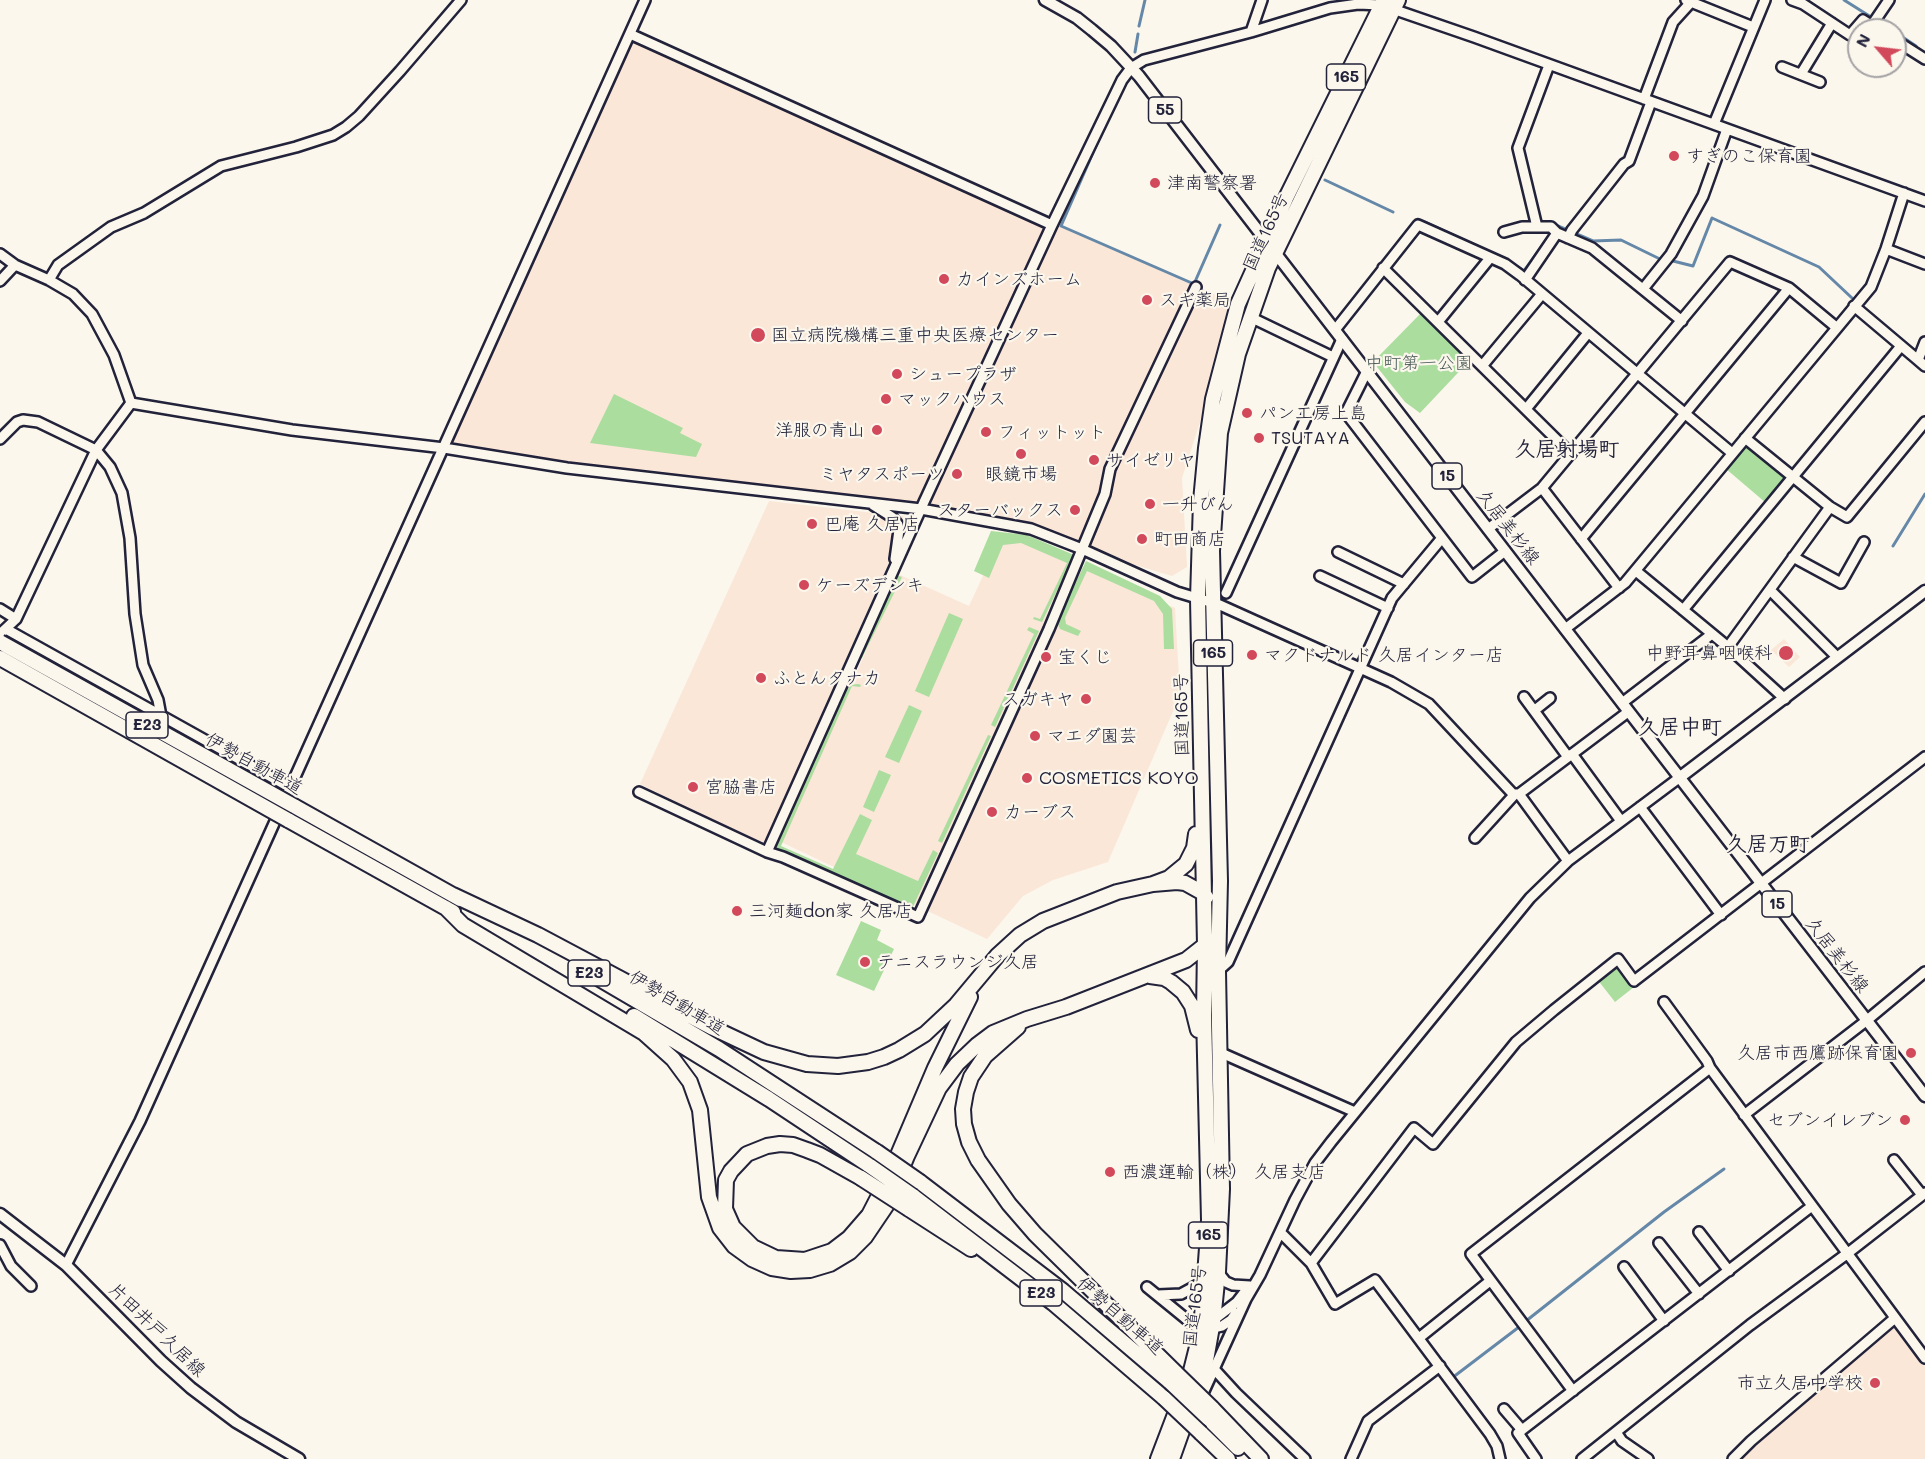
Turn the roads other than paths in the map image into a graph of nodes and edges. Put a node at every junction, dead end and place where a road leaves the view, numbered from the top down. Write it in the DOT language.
graph roads {
  1 [pos="461,0"];
  2 [pos="645,0"];
  3 [pos="1045,0"];
  4 [pos="1262,0"];
  5 [pos="1765,0"];
  6 [pos="1792,0"];
  7 [pos="1889,0"];
  8 [pos="1690,1"];
  9 [pos="1389,4"];
  10 [pos="1880,18"];
  11 [pos="1832,23"];
  12 [pos="1753,27"];
  13 [pos="1251,32"];
  14 [pos="1847,33"];
  15 [pos="630,34"];
  16 [pos="1907,48"];
  17 [pos="1925,59"];
  18 [pos="1549,65"];
  19 [pos="1782,67"];
  20 [pos="1131,68"];
  21 [pos="1801,74"];
  22 [pos="1820,82"];
  23 [pos="1648,101"];
  24 [pos="1714,124"];
  25 [pos="1727,129"];
  26 [pos="1904,193"];
  27 [pos="1925,201"];
  28 [pos="1052,225"];
  29 [pos="1537,227"];
  30 [pos="1504,232"];
  31 [pos="1557,233"];
  32 [pos="1570,234"];
  33 [pos="1266,241"];
  34 [pos="1886,249"];
  35 [pos="1275,253"];
  36 [pos="0,254"];
  37 [pos="1490,258"];
  38 [pos="1925,264"];
  39 [pos="15,265"];
  40 [pos="1383,268"];
  41 [pos="1525,279"];
  42 [pos="49,280"];
  43 [pos="0,281"];
  44 [pos="1196,287"];
  45 [pos="1789,288"];
  46 [pos="1643,289"];
  47 [pos="1542,294"];
  48 [pos="1854,306"];
  49 [pos="1250,317"];
  50 [pos="1682,321"];
  51 [pos="1437,322"];
  52 [pos="1836,327"];
  53 [pos="1335,330"];
  54 [pos="1588,333"];
  55 [pos="1342,339"];
  56 [pos="1925,342"];
  57 [pos="1901,346"];
  58 [pos="1333,357"];
  59 [pos="1922,363"];
  60 [pos="1482,366"];
  61 [pos="1366,371"];
  62 [pos="1638,374"];
  63 [pos="131,403"];
  64 [pos="1526,409"];
  65 [pos="1685,414"];
  66 [pos="1925,422"];
  67 [pos="1745,438"];
  68 [pos="0,439"];
  69 [pos="444,448"];
  70 [pos="96,450"];
  71 [pos="1732,453"];
  72 [pos="1571,454"];
  73 [pos="1793,477"];
  74 [pos="1542,488"];
  75 [pos="869,503"];
  76 [pos="1830,507"];
  77 [pos="921,509"];
  78 [pos="1488,529"];
  79 [pos="1442,538"];
  80 [pos="1581,539"];
  81 [pos="1864,542"];
  82 [pos="1082,549"];
  83 [pos="1505,551"];
  84 [pos="1338,552"];
  85 [pos="1793,557"];
  86 [pos="1636,571"];
  87 [pos="892,573"];
  88 [pos="1320,576"];
  89 [pos="1404,584"];
  90 [pos="1619,588"];
  91 [pos="1770,590"];
  92 [pos="1925,591"];
  93 [pos="1226,593"];
  94 [pos="1205,600"];
  95 [pos="1388,608"];
  96 [pos="0,609"];
  97 [pos="1683,610"];
  98 [pos="16,619"];
  99 [pos="1565,629"];
  100 [pos="1712,634"];
  101 [pos="2,635"];
  102 [pos="1728,647"];
  103 [pos="1838,657"];
  104 [pos="0,658"];
  105 [pos="1360,668"];
  106 [pos="1524,697"];
  107 [pos="1550,698"];
  108 [pos="1785,699"];
  109 [pos="1625,708"];
  110 [pos="1534,710"];
  111 [pos="161,717"];
  112 [pos="1200,739"];
  113 [pos="1570,756"];
  114 [pos="1925,757"];
  115 [pos="1679,778"];
  116 [pos="291,788"];
  117 [pos="639,792"];
  118 [pos="1517,794"];
  119 [pos="1640,807"];
  120 [pos="1621,821"];
  121 [pos="1475,838"];
  122 [pos="767,852"];
  123 [pos="1568,861"];
  124 [pos="1153,884"];
  125 [pos="1761,884"];
  126 [pos="1203,893"];
  127 [pos="453,895"];
  128 [pos="446,908"];
  129 [pos="1721,915"];
  130 [pos="1219,918"];
  131 [pos="1205,945"];
  132 [pos="1218,971"];
  133 [pos="1148,976"];
  134 [pos="1923,977"];
  135 [pos="980,979"];
  136 [pos="1664,1002"];
  137 [pos="1027,1019"];
  138 [pos="1866,1021"];
  139 [pos="1219,1052"];
  140 [pos="1205,1064"];
  141 [pos="1710,1068"];
  142 [pos="1925,1096"];
  143 [pos="1356,1112"];
  144 [pos="1744,1115"];
  145 [pos="1894,1160"];
  146 [pos="1924,1194"];
  147 [pos="911,1202"];
  148 [pos="1812,1206"];
  149 [pos="0,1214"];
  150 [pos="1699,1232"];
  151 [pos="1281,1233"];
  152 [pos="1659,1243"];
  153 [pos="0,1245"];
  154 [pos="1848,1253"];
  155 [pos="1311,1263"];
  156 [pos="66,1265"];
  157 [pos="1624,1267"];
  158 [pos="1729,1271"];
  159 [pos="1218,1272"];
  160 [pos="1205,1281"];
  161 [pos="1490,1281"];
  162 [pos="31,1286"];
  163 [pos="1250,1286"];
  164 [pos="1146,1287"];
  165 [pos="1699,1294"];
  166 [pos="1158,1295"];
  167 [pos="1246,1299"];
  168 [pos="1895,1318"];
  169 [pos="1664,1321"];
  170 [pos="1208,1327"];
  171 [pos="1419,1338"];
  172 [pos="1925,1358"];
  173 [pos="1440,1366"];
  174 [pos="1215,1370"];
  175 [pos="1173,1378"];
  176 [pos="1573,1391"];
  177 [pos="1504,1409"];
  178 [pos="1210,1413"];
  179 [pos="1522,1430"];
  180 [pos="1616,1432"];
  181 [pos="1174,1453"];
  182 [pos="299,1459"];
  183 [pos="1158,1459"];
  184 [pos="1228,1459"];
  185 [pos="1250,1459"];
  186 [pos="1261,1459"];
  187 [pos="1305,1459"];
  188 [pos="1351,1459"];
  189 [pos="1500,1459"];
  190 [pos="1536,1459"];
  191 [pos="1582,1459"];
  192 [pos="1648,1459"];
  193 [pos="1733,1459"];
  1 -- 42 [label="street"];
  2 -- 15 [label="street"];
  3 -- 20 [label="main road, 55"];
  4 -- 13 [label="street"];
  5 -- 12 [label="street"];
  6 -- 11 [label="street"];
  7 -- 10 [label="street"];
  8 -- 12 [label="street"];
  8 -- 23 [label="street"];
  9 -- 13 [label="street"];
  9 -- 18 [label="street"];
  9 -- 33 [label="highway, 国道165号 / 165"];
  9 -- 35 [label="highway, 国道165号 / 165"];
  11 -- 14 [label="street"];
  11 -- 21 [label="street"];
  12 -- 24 [label="street"];
  13 -- 20 [label="street"];
  15 -- 28 [label="street"];
  15 -- 69 [label="street"];
  16 -- 17 [label="street"];
  18 -- 23 [label="street"];
  18 -- 29 [label="street"];
  19 -- 21 [label="street"];
  20 -- 28 [label="street"];
  20 -- 33 [label="main road, 55"];
  21 -- 22 [label="street"];
  23 -- 24 [label="street"];
  23 -- 32 [label="street"];
  24 -- 25 [label="street"];
  25 -- 26 [label="street"];
  25 -- 46 [label="street"];
  26 -- 27 [label="street"];
  26 -- 34 [label="street"];
  28 -- 77 [label="street"];
  29 -- 30 [label="street"];
  29 -- 31 [label="street"];
  31 -- 32 [label="street"];
  31 -- 41 [label="street"];
  32 -- 46 [label="street"];
  33 -- 35 [label="main road, 久居美杉線 / 15"];
  33 -- 94 [label="highway, 国道165号 / 165"];
  34 -- 38 [label="street"];
  34 -- 48 [label="street"];
  35 -- 49 [label="highway, 国道165号 / 165"];
  35 -- 53 [label="main road, 久居美杉線 / 15"];
  36 -- 39 [label="street"];
  37 -- 40 [label="street"];
  37 -- 41 [label="street"];
  37 -- 51 [label="street"];
  39 -- 42 [label="street"];
  39 -- 43 [label="street"];
  40 -- 51 [label="street"];
  40 -- 53 [label="street"];
  41 -- 47 [label="street"];
  42 -- 63 [label="street"];
  44 -- 82 [label="street"];
  45 -- 50 [label="street"];
  45 -- 52 [label="street"];
  45 -- 65 [label="street"];
  46 -- 50 [label="street"];
  47 -- 54 [label="street"];
  47 -- 60 [label="street"];
  48 -- 52 [label="street"];
  48 -- 57 [label="street"];
  49 -- 58 [label="street"];
  49 -- 94 [label="highway, 国道165号 / 165"];
  50 -- 62 [label="street"];
  51 -- 60 [label="street"];
  52 -- 67 [label="street"];
  53 -- 55 [label="main road, 久居美杉線 / 15"];
  54 -- 62 [label="street"];
  54 -- 64 [label="street"];
  55 -- 58 [label="street"];
  55 -- 61 [label="main road, 久居美杉線 / 15"];
  56 -- 59 [label="street"];
  57 -- 59 [label="street"];
  57 -- 73 [label="street"];
  58 -- 93 [label="street"];
  60 -- 64 [label="street"];
  61 -- 78 [label="main road, 久居美杉線 / 15"];
  61 -- 79 [label="street"];
  62 -- 65 [label="street"];
  62 -- 72 [label="street"];
  63 -- 69 [label="street"];
  63 -- 70 [label="street"];
  64 -- 72 [label="street"];
  65 -- 71 [label="street"];
  65 -- 80 [label="street"];
  66 -- 76 [label="street"];
  67 -- 71 [label="street"];
  67 -- 73 [label="street"];
  68 -- 70 [label="street"];
  69 -- 75 [label="street"];
  69 -- 116 [label="street"];
  70 -- 98 [label="street"];
  70 -- 111 [label="street"];
  71 -- 86 [label="street"];
  72 -- 74 [label="street"];
  73 -- 76 [label="street"];
  73 -- 97 [label="street"];
  74 -- 78 [label="street"];
  74 -- 80 [label="street"];
  75 -- 77 [label="street"];
  75 -- 87 [label="street"];
  76 -- 85 [label="street"];
  77 -- 82 [label="street"];
  77 -- 87 [label="street"];
  78 -- 83 [label="main road, 久居美杉線 / 15"];
  79 -- 83 [label="street"];
  79 -- 89 [label="street"];
  80 -- 90 [label="street"];
  81 -- 85 [label="street"];
  82 -- 94 [label="street"];
  82 -- 122 [label="street"];
  83 -- 99 [label="main road, 久居美杉線 / 15"];
  84 -- 89 [label="street"];
  85 -- 91 [label="street"];
  86 -- 90 [label="street"];
  86 -- 97 [label="street"];
  87 -- 122 [label="street"];
  88 -- 95 [label="street"];
  89 -- 95 [label="street"];
  90 -- 99 [label="street"];
  91 -- 102 [label="street"];
  91 -- 103 [label="street"];
  92 -- 103 [label="main road"];
  94 -- 105 [label="street"];
  94 -- 112 [label="highway, 国道165号 / 165"];
  94 -- 130 [label="highway, 国道165号 / 165"];
  95 -- 105 [label="street"];
  96 -- 98 [label="street"];
  97 -- 100 [label="street"];
  98 -- 101 [label="street"];
  99 -- 109 [label="main road, 久居美杉線 / 15"];
  100 -- 102 [label="street"];
  100 -- 109 [label="street"];
  101 -- 111 [label="street"];
  101 -- 127 [label="highway, 伊勢自動車道 / E23, bridge"];
  102 -- 108 [label="street"];
  103 -- 108 [label="main road"];
  104 -- 128 [label="highway, 伊勢自動車道 / E23, bridge"];
  105 -- 118 [label="street"];
  105 -- 132 [label="street"];
  106 -- 110 [label="street"];
  107 -- 110 [label="street"];
  108 -- 115 [label="main road"];
  109 -- 113 [label="street"];
  109 -- 115 [label="main road, 久居美杉線 / 15"];
  110 -- 113 [label="street"];
  111 -- 116 [label="street"];
  112 -- 124 [label="highway"];
  112 -- 126 [label="highway, 国道165号 / 165"];
  113 -- 118 [label="street"];
  113 -- 120 [label="street"];
  114 -- 125 [label="street"];
  115 -- 119 [label="street"];
  115 -- 125 [label="main road, 久居美杉線 / 15"];
  116 -- 156 [label="street"];
  117 -- 122 [label="street"];
  118 -- 121 [label="street"];
  118 -- 123 [label="street"];
  119 -- 120 [label="street"];
  119 -- 129 [label="street"];
  120 -- 123 [label="street"];
  123 -- 143 [label="street"];
  124 -- 126 [label="highway"];
  124 -- 135 [label="highway"];
  125 -- 129 [label="street"];
  125 -- 138 [label="main road, 久居美杉線 / 15"];
  126 -- 130 [label="highway"];
  126 -- 131 [label="highway, 国道165号 / 165"];
  127 -- 135 [label="highway"];
  127 -- 175 [label="highway, 伊勢自動車道 / E23, bridge"];
  128 -- 137 [label="highway"];
  128 -- 147 [label="highway, 伊勢自動車道 / E23, bridge"];
  129 -- 155 [label="street"];
  130 -- 131 [label="highway"];
  130 -- 132 [label="highway, 国道165号 / 165"];
  131 -- 133 [label="highway"];
  131 -- 140 [label="highway, 国道165号 / 165"];
  132 -- 139 [label="highway, 国道165号 / 165"];
  133 -- 137 [label="highway"];
  133 -- 140 [label="highway"];
  134 -- 138 [label="street"];
  135 -- 147 [label="highway, bridge"];
  136 -- 141 [label="street"];
  137 -- 175 [label="highway"];
  138 -- 142 [label="main road, 久居美杉線 / 15"];
  138 -- 144 [label="street"];
  139 -- 143 [label="street"];
  139 -- 159 [label="highway, 国道165号 / 165"];
  140 -- 160 [label="highway, 国道165号 / 165"];
  141 -- 144 [label="street"];
  141 -- 161 [label="street"];
  143 -- 151 [label="street"];
  144 -- 148 [label="street"];
  145 -- 146 [label="street"];
  146 -- 154 [label="street"];
  147 -- 184 [label="highway, 伊勢自動車道 / E23, bridge"];
  148 -- 154 [label="street"];
  148 -- 158 [label="street"];
  149 -- 156 [label="main road, 片田井戸久居線"];
  150 -- 158 [label="street"];
  151 -- 155 [label="street"];
  151 -- 163 [label="street"];
  151 -- 167 [label="street"];
  152 -- 165 [label="street"];
  153 -- 162 [label="street"];
  154 -- 168 [label="street"];
  154 -- 180 [label="street"];
  155 -- 171 [label="street"];
  156 -- 182 [label="main road, 片田井戸久居線"];
  157 -- 169 [label="street"];
  158 -- 165 [label="street"];
  159 -- 163 [label="street"];
  159 -- 170 [label="highway, 国道165号 / 165"];
  160 -- 166 [label="street"];
  160 -- 170 [label="highway, 国道165号 / 165"];
  161 -- 171 [label="street"];
  161 -- 176 [label="street"];
  163 -- 170 [label="street"];
  164 -- 166 [label="street"];
  165 -- 169 [label="street"];
  166 -- 170 [label="street"];
  167 -- 170 [label="street"];
  167 -- 174 [label="street"];
  168 -- 172 [label="street"];
  168 -- 193 [label="street"];
  169 -- 176 [label="street"];
  170 -- 181 [label="highway, 国道165号 / 165"];
  170 -- 183 [label="highway, 国道165号 / 165"];
  171 -- 173 [label="street"];
  173 -- 188 [label="street"];
  173 -- 189 [label="street"];
  174 -- 181 [label="street"];
  174 -- 187 [label="street"];
  175 -- 178 [label="highway, 伊勢自動車道 / E23, bridge"];
  176 -- 179 [label="street"];
  177 -- 179 [label="street"];
  178 -- 185 [label="highway, 伊勢自動車道 / E23"];
  178 -- 186 [label="highway"];
  179 -- 190 [label="street"];
  180 -- 191 [label="street"];
  180 -- 192 [label="street"];
}
